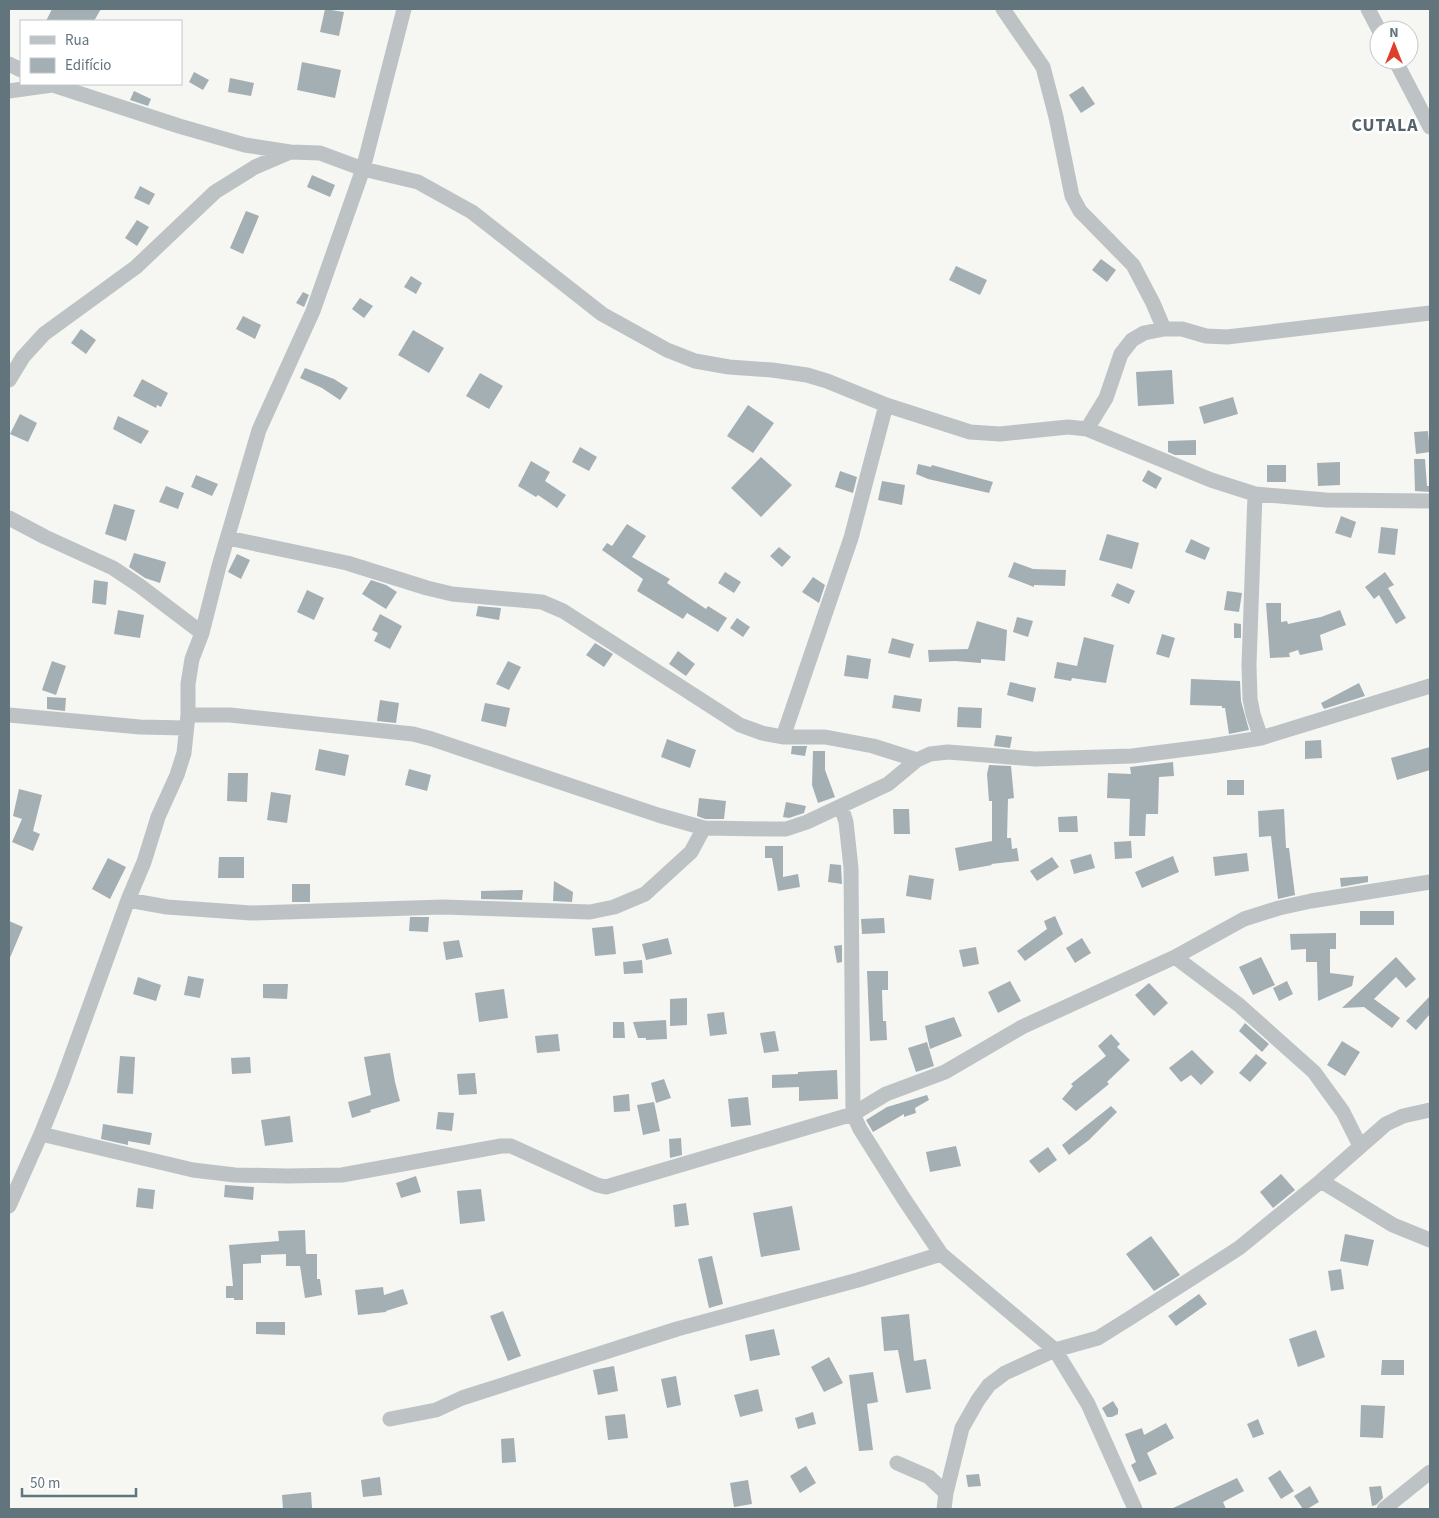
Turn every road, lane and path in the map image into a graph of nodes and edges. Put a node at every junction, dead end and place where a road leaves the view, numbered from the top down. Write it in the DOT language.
graph roads {
  1 [pos="404,9"];
  2 [pos="1003,9"];
  3 [pos="1368,9"];
  4 [pos="1374,20"];
  5 [pos="1400,70"];
  6 [pos="45,85"];
  7 [pos="54,85"];
  8 [pos="9,91"];
  9 [pos="1430,127"];
  10 [pos="290,152"];
  11 [pos="363,169"];
  12 [pos="1430,313"];
  13 [pos="1164,329"];
  14 [pos="9,380"];
  15 [pos="886,405"];
  16 [pos="1087,429"];
  17 [pos="1255,494"];
  18 [pos="1430,501"];
  19 [pos="9,518"];
  20 [pos="228,538"];
  21 [pos="202,633"];
  22 [pos="1430,686"];
  23 [pos="9,715"];
  24 [pos="187,721"];
  25 [pos="784,737"];
  26 [pos="1261,738"];
  27 [pos="917,760"];
  28 [pos="841,806"];
  29 [pos="704,828"];
  30 [pos="1430,882"];
  31 [pos="128,900"];
  32 [pos="1176,957"];
  33 [pos="1430,1110"];
  34 [pos="853,1114"];
  35 [pos="41,1134"];
  36 [pos="1360,1146"];
  37 [pos="1321,1181"];
  38 [pos="9,1206"];
  39 [pos="1430,1240"];
  40 [pos="941,1254"];
  41 [pos="1055,1350"];
  42 [pos="390,1419"];
  43 [pos="897,1463"];
  44 [pos="1430,1472"];
  45 [pos="946,1493"];
  46 [pos="944,1509"];
  47 [pos="1135,1509"];
  48 [pos="1384,1509"];
  1 -- 11 [label="street"];
  2 -- 13 [label="street"];
  3 -- 4 [label="street"];
  5 -- 9 [label="street"];
  6 -- 8 [label="street"];
  7 -- 10 [label="street"];
  10 -- 11 [label="street"];
  10 -- 14 [label="street"];
  11 -- 15 [label="street"];
  11 -- 20 [label="street"];
  12 -- 13 [label="street"];
  13 -- 16 [label="street"];
  15 -- 16 [label="street"];
  15 -- 25 [label="street"];
  16 -- 17 [label="street"];
  17 -- 18 [label="street"];
  17 -- 26 [label="street"];
  19 -- 21 [label="street"];
  20 -- 21 [label="street"];
  20 -- 25 [label="street"];
  21 -- 24 [label="street"];
  22 -- 26 [label="street"];
  23 -- 24 [label="street"];
  24 -- 29 [label="street"];
  24 -- 31 [label="street"];
  25 -- 27 [label="street"];
  26 -- 27 [label="street"];
  27 -- 28 [label="street"];
  28 -- 29 [label="street"];
  28 -- 34 [label="street"];
  29 -- 31 [label="street"];
  30 -- 32 [label="street"];
  31 -- 35 [label="street"];
  32 -- 34 [label="street"];
  32 -- 36 [label="street"];
  33 -- 36 [label="street"];
  34 -- 35 [label="street"];
  34 -- 40 [label="street"];
  35 -- 38 [label="street"];
  36 -- 37 [label="street"];
  37 -- 39 [label="street"];
  37 -- 41 [label="street"];
  40 -- 41 [label="street"];
  40 -- 42 [label="street"];
  41 -- 45 [label="street"];
  41 -- 47 [label="street"];
  43 -- 45 [label="street"];
  44 -- 48 [label="street"];
  45 -- 46 [label="street"];
}
